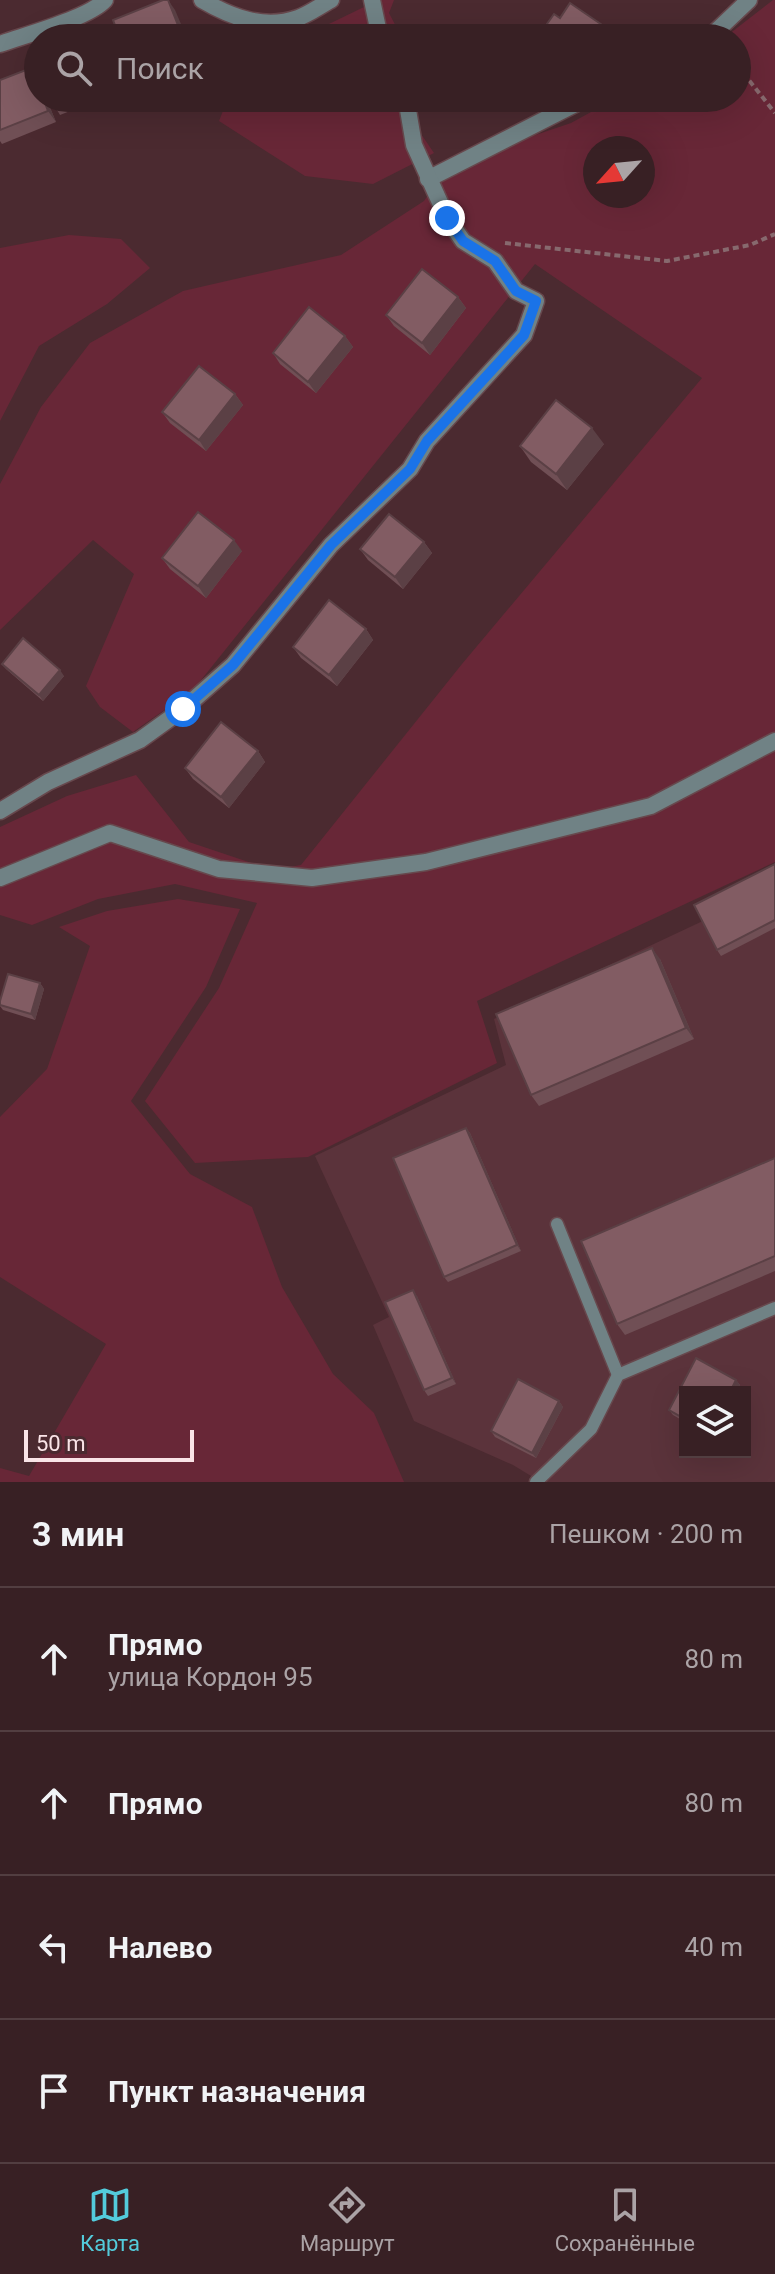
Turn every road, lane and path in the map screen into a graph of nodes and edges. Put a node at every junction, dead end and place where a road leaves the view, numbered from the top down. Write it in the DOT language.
graph roads {
  1 [pos="105,0"];
  2 [pos="202,0"];
  3 [pos="331,0"];
  4 [pos="372,0"];
  5 [pos="749,0"];
  6 [pos="56,24"];
  7 [pos="377,24"];
  8 [pos="724,24"];
  9 [pos="24,35"];
  10 [pos="0,44"];
  11 [pos="751,83"];
  12 [pos="408,112"];
  13 [pos="560,112"];
  14 [pos="775,113"];
  15 [pos="428,179"];
  16 [pos="775,234"];
  17 [pos="506,243"];
  18 [pos="775,741"];
  19 [pos="0,811"];
  20 [pos="0,878"];
  21 [pos="557,1224"];
  22 [pos="775,1308"];
  23 [pos="618,1375"];
  24 [pos="536,1482"];
  1 -- 6 [label="street"];
  2 -- 3 [label="street"];
  4 -- 7 [label="street"];
  5 -- 8 [label="street"];
  9 -- 10 [label="street"];
  11 -- 14 [label="path"];
  12 -- 15 [label="street"];
  13 -- 15 [label="street"];
  15 -- 19 [label="street"];
  16 -- 17 [label="path"];
  18 -- 20 [label="street"];
  21 -- 23 [label="lane"];
  22 -- 23 [label="lane"];
  23 -- 24 [label="lane"];
}
